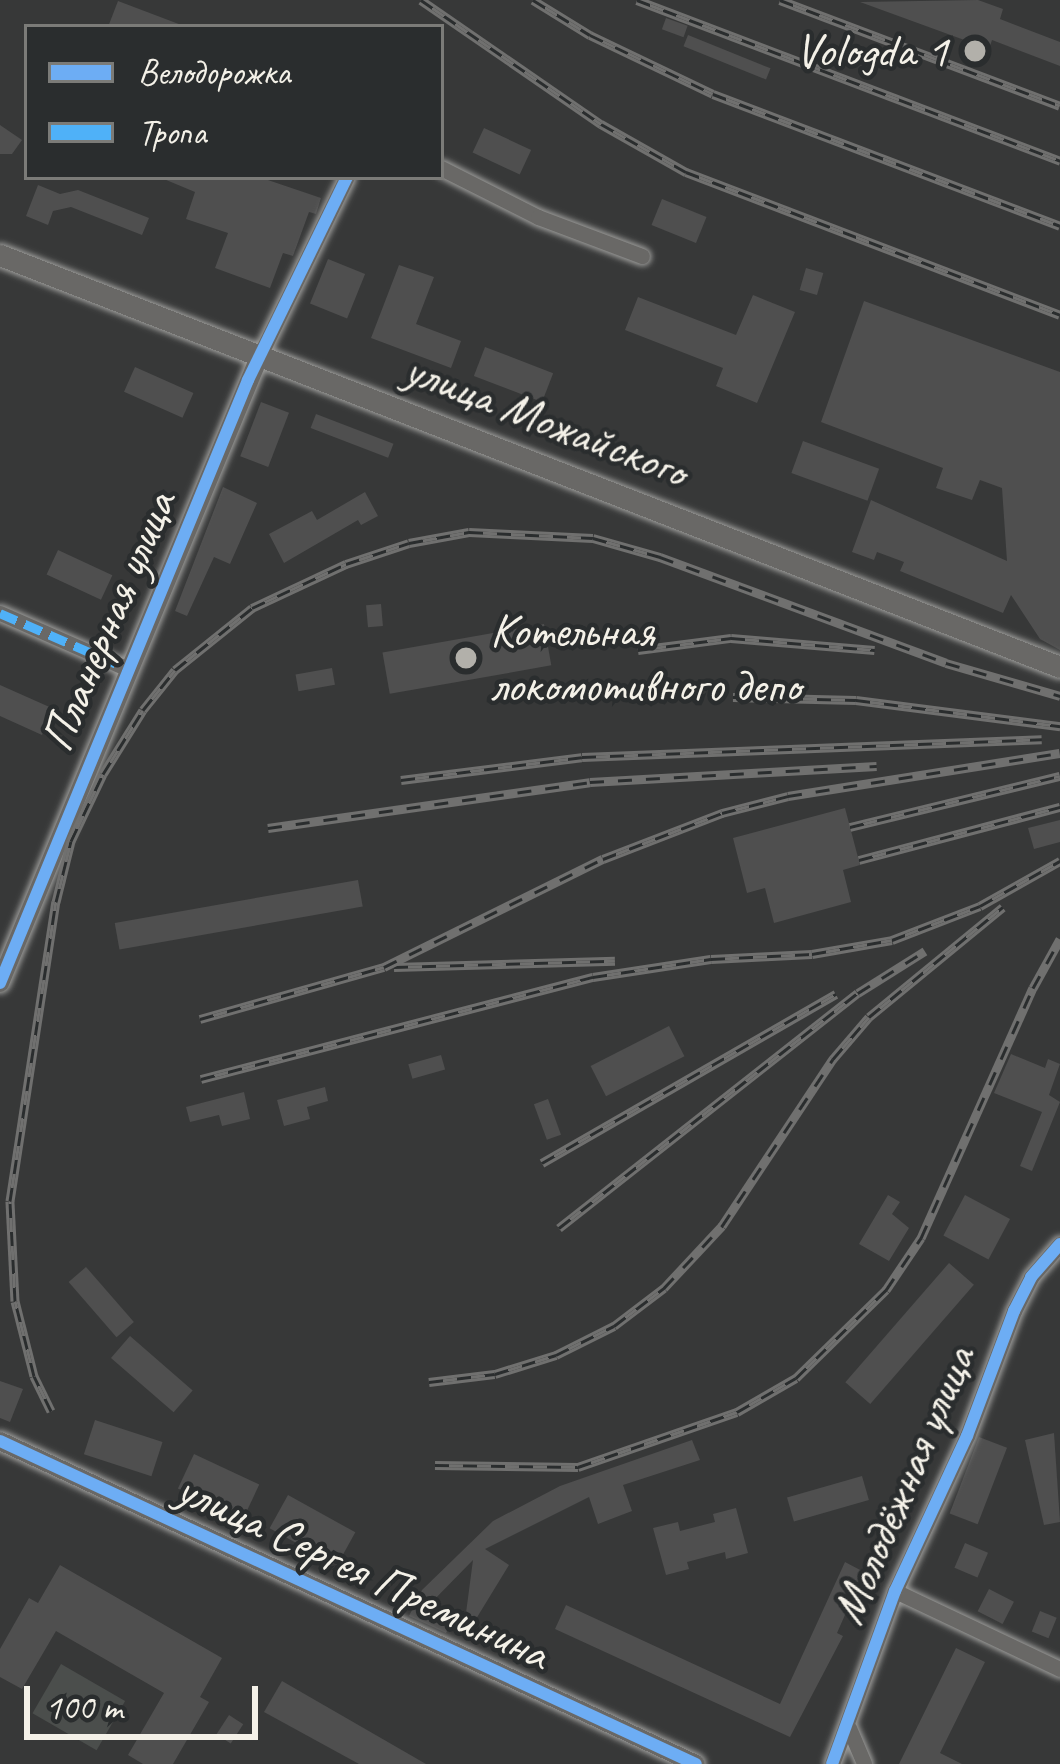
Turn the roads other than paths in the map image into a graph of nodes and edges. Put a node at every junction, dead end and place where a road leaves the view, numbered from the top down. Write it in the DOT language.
graph roads {
  1 [pos="444,170"];
  2 [pos="346,180"];
  3 [pos="0,255"];
  4 [pos="642,256"];
  5 [pos="260,355"];
  6 [pos="0,613"];
  7 [pos="1060,667"];
  8 [pos="126,668"];
  9 [pos="0,983"];
  10 [pos="1060,1244"];
  11 [pos="0,1441"];
  12 [pos="895,1591"];
  13 [pos="1060,1670"];
  14 [pos="848,1729"];
  15 [pos="696,1764"];
  16 [pos="832,1764"];
  17 [pos="864,1764"];
  1 -- 4 [label="street"];
  2 -- 5 [label="street"];
  3 -- 5 [label="main road, улица Можайского"];
  5 -- 7 [label="main road, улица Можайского"];
  5 -- 8 [label="street, Планерная улица"];
  6 -- 8 [label="street"];
  8 -- 9 [label="street, Планерная улица"];
  10 -- 12 [label="street, Молодёжная улица"];
  11 -- 15 [label="street, улица Сергея Преминина"];
  12 -- 13 [label="street"];
  12 -- 14 [label="street, Молодёжная улица"];
  14 -- 16 [label="street, Молодёжная улица"];
  14 -- 17 [label="street"];
}
